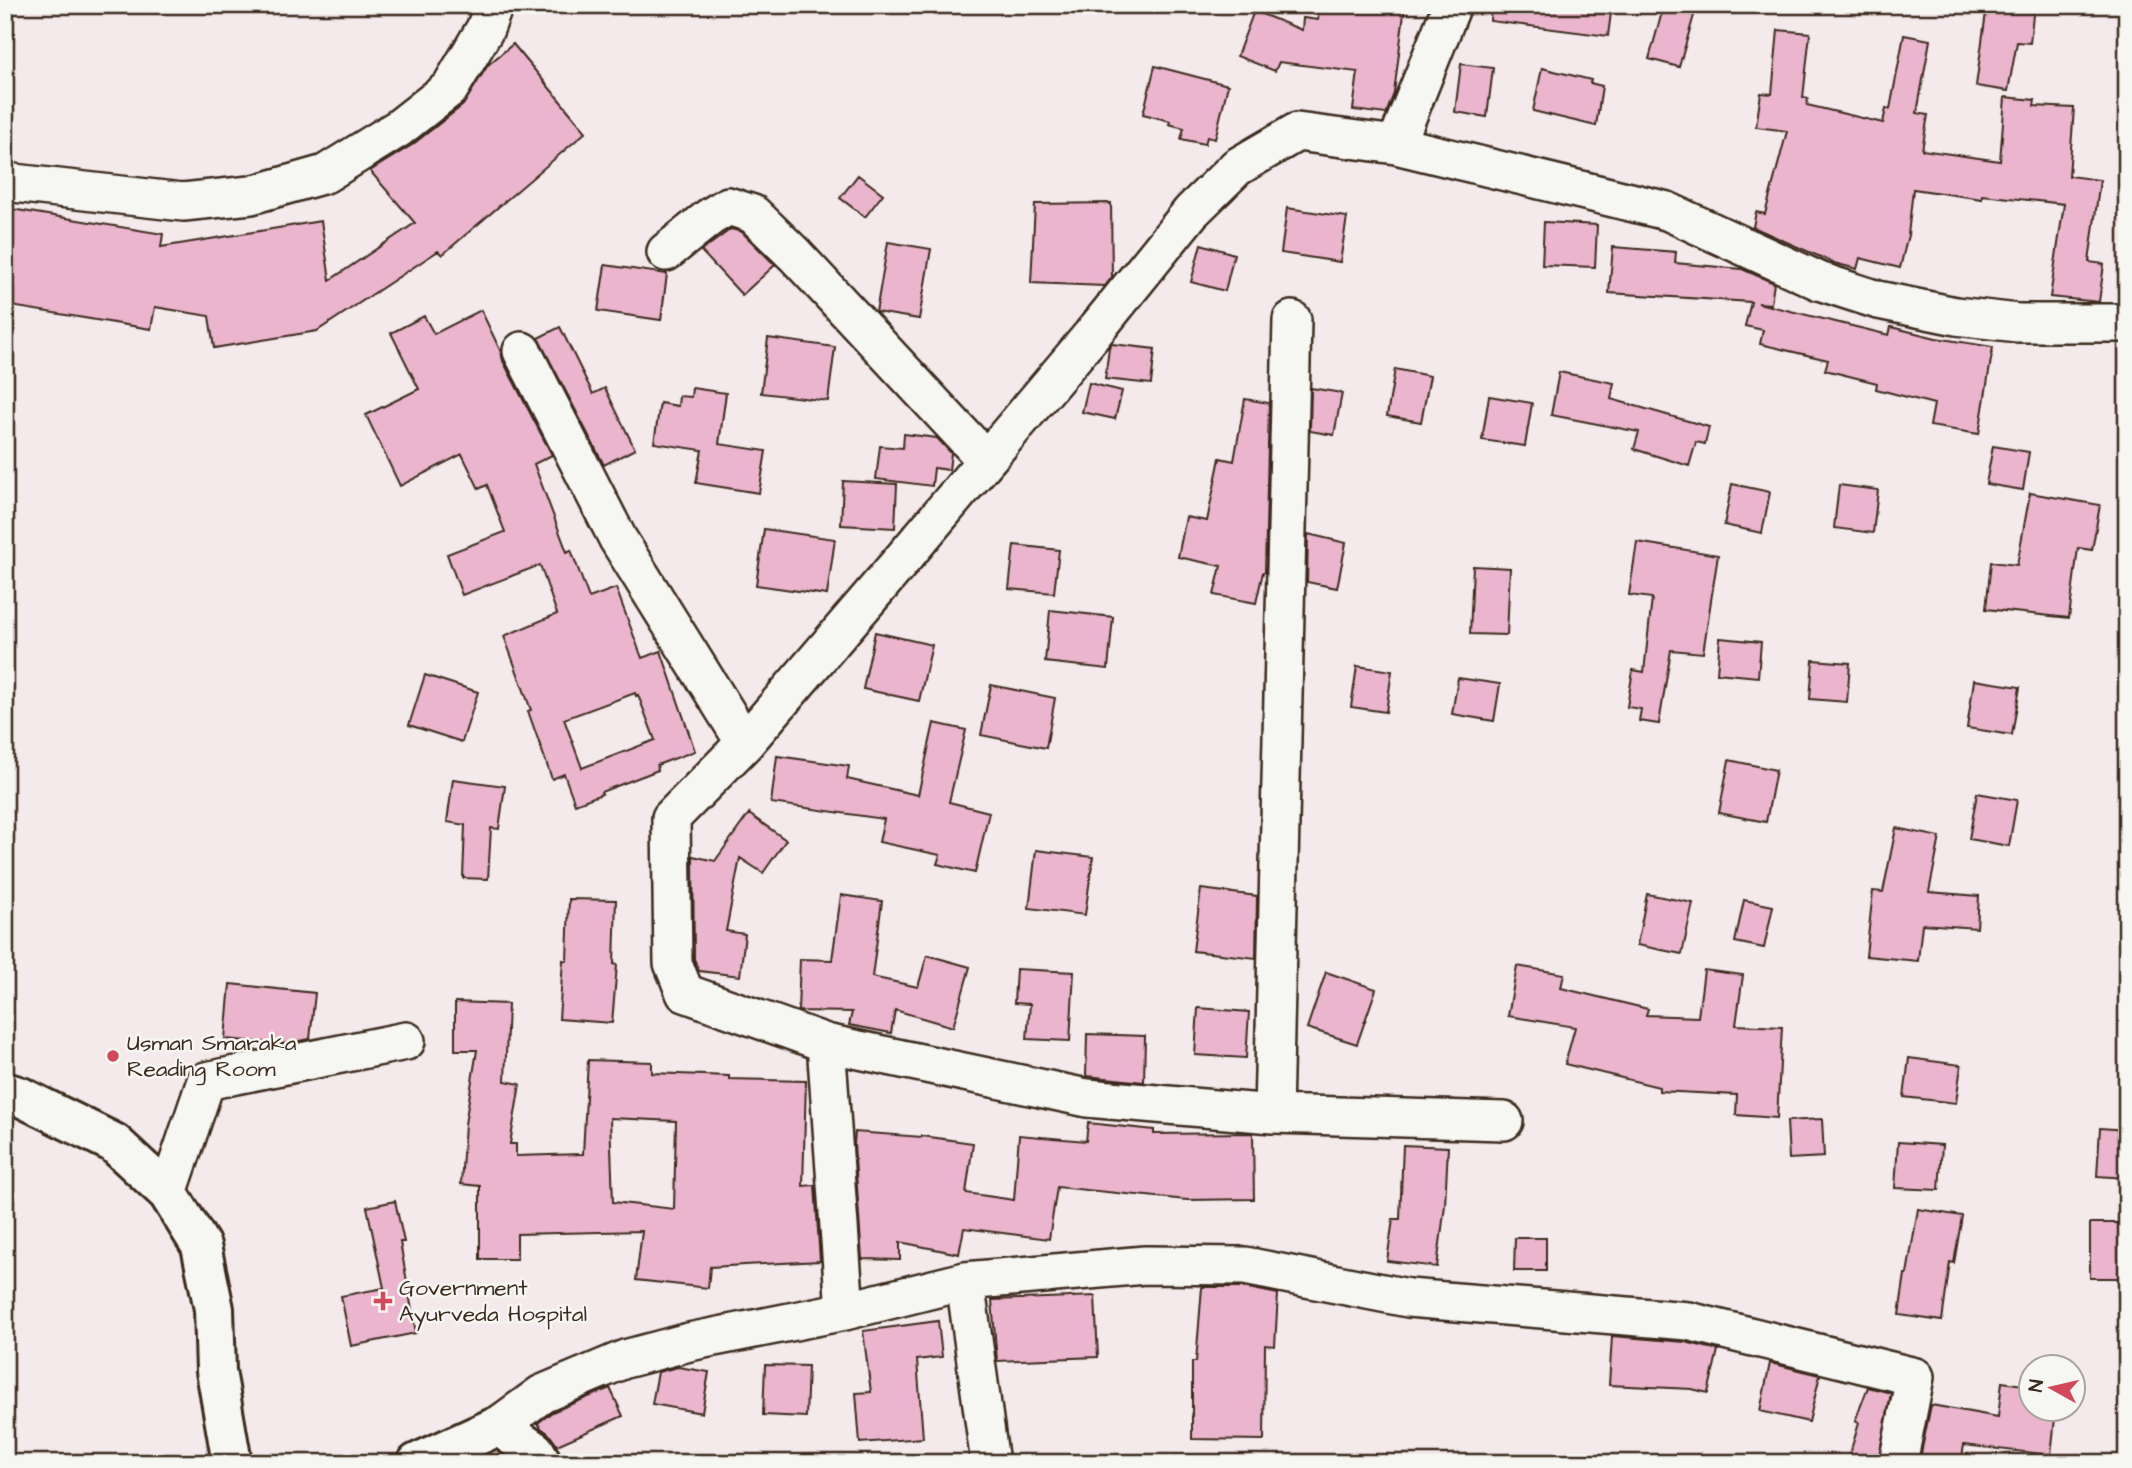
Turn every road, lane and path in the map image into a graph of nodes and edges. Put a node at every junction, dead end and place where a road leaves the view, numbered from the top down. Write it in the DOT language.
graph roads {
  1 [pos="494,5"];
  2 [pos="1452,5"];
  3 [pos="1396,145"];
  4 [pos="5,181"];
  5 [pos="666,253"];
  6 [pos="1292,320"];
  7 [pos="2127,323"];
  8 [pos="522,351"];
  9 [pos="986,460"];
  10 [pos="745,743"];
  11 [pos="406,1041"];
  12 [pos="826,1043"];
  13 [pos="5,1092"];
  14 [pos="1273,1114"];
  15 [pos="1504,1121"];
  16 [pos="168,1193"];
  17 [pos="965,1281"];
  18 [pos="845,1311"];
  19 [pos="498,1426"];
  20 [pos="990,1462"];
  21 [pos="232,1463"];
  22 [pos="417,1463"];
  23 [pos="542,1463"];
  24 [pos="1020,1463"];
  25 [pos="1898,1463"];
  1 -- 4 [label="street"];
  2 -- 3 [label="street"];
  3 -- 7 [label="street"];
  3 -- 9 [label="street"];
  5 -- 9 [label="street"];
  6 -- 14 [label="street"];
  8 -- 10 [label="street"];
  9 -- 10 [label="street"];
  10 -- 12 [label="street"];
  11 -- 16 [label="street"];
  12 -- 14 [label="street"];
  12 -- 18 [label="street"];
  13 -- 16 [label="main road"];
  14 -- 15 [label="street"];
  16 -- 21 [label="main road"];
  17 -- 18 [label="street"];
  17 -- 20 [label="street"];
  17 -- 25 [label="street"];
  18 -- 19 [label="street"];
  19 -- 22 [label="main road"];
  19 -- 23 [label="main road"];
  20 -- 24 [label="street"];
}
